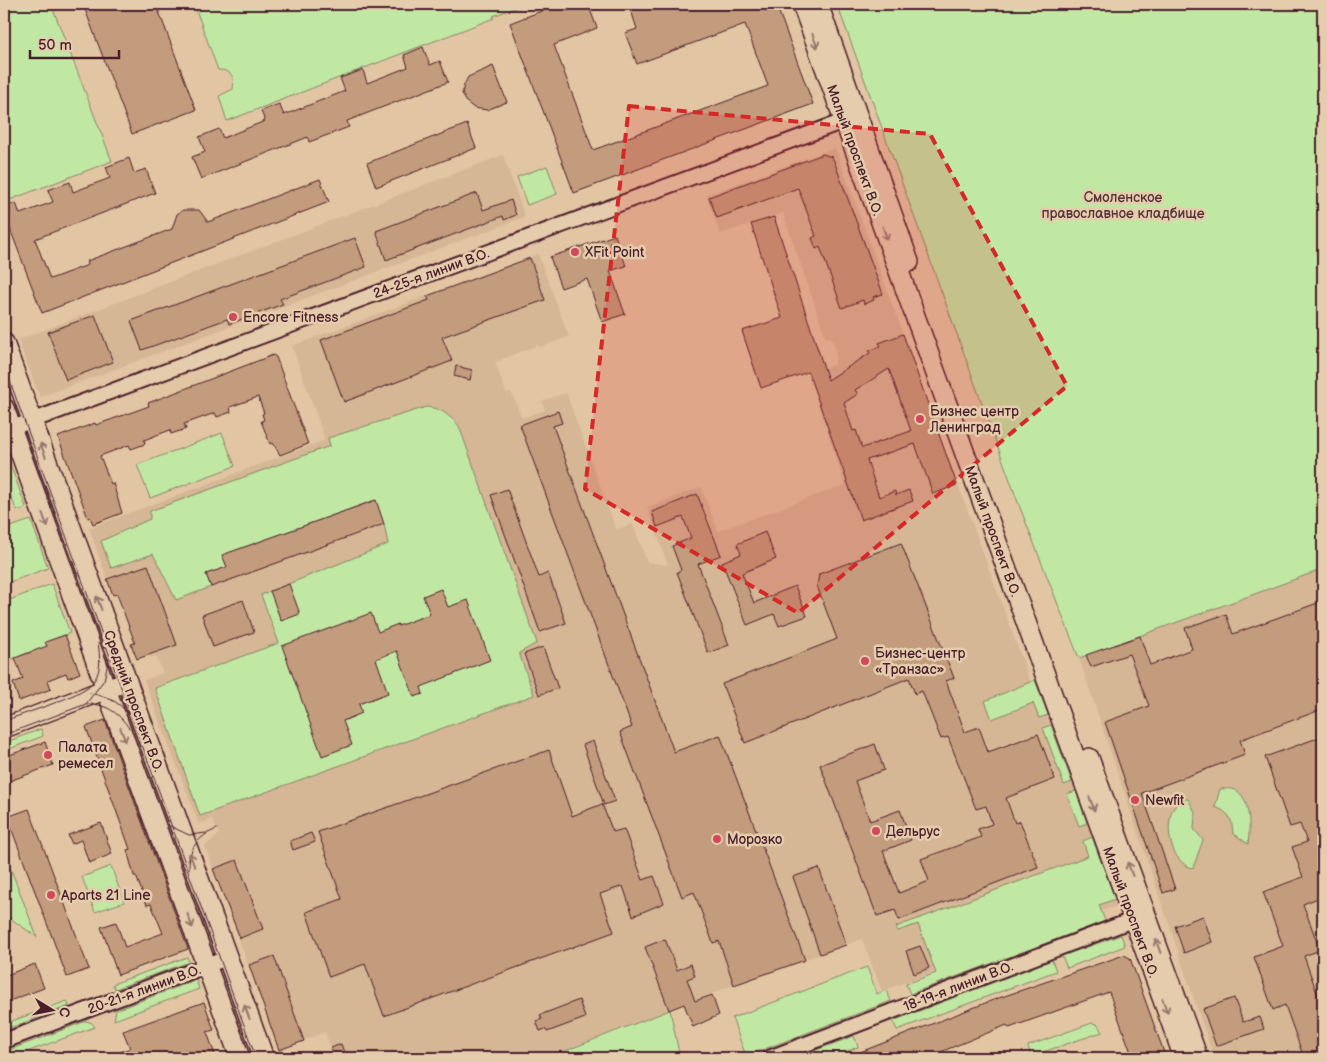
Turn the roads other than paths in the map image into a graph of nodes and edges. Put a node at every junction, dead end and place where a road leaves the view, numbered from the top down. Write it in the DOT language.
graph roads {
  1 [pos="802,4"];
  2 [pos="818,4"];
  3 [pos="851,118"];
  4 [pos="4,344"];
  5 [pos="4,408"];
  6 [pos="32,420"];
  7 [pos="7,430"];
  8 [pos="127,681"];
  9 [pos="106,689"];
  10 [pos="4,728"];
  11 [pos="1140,917"];
  12 [pos="227,958"];
  13 [pos="207,965"];
  14 [pos="4,1041"];
  15 [pos="240,1058"];
  16 [pos="264,1058"];
  17 [pos="770,1058"];
  18 [pos="1184,1058"];
  19 [pos="1198,1058"];
  1 -- 3 [label="main road, Малый проспект В.О., one-way"];
  2 -- 3 [label="main road, Малый проспект В.О."];
  3 -- 6 [label="street, 24-25-я линии В.О."];
  3 -- 11 [label="main road, Малый проспект В.О."];
  4 -- 6 [label="main road, Средний проспект В.О."];
  5 -- 7 [label="main road, Средний проспект В.О."];
  6 -- 7 [label="street, 24-25-я линии В.О."];
  8 -- 6 [label="main road, Средний проспект В.О., one-way"];
  7 -- 9 [label="main road, Средний проспект В.О., one-way"];
  8 -- 9 [label="main road"];
  12 -- 8 [label="main road, Средний проспект В.О., one-way"];
  9 -- 10 [label="main road"];
  9 -- 13 [label="main road, Средний проспект В.О., one-way"];
  11 -- 17 [label="street, 18-19-я линии В.О."];
  11 -- 18 [label="main road, Малый проспект В.О., one-way"];
  19 -- 11 [label="main road, Малый проспект В.О., one-way"];
  12 -- 13 [label="street, 20-21-я линии В.О."];
  16 -- 12 [label="main road, Средний проспект В.О., one-way"];
  13 -- 14 [label="street, 20-21-я линии В.О."];
  13 -- 15 [label="main road, Средний проспект В.О."];
}
